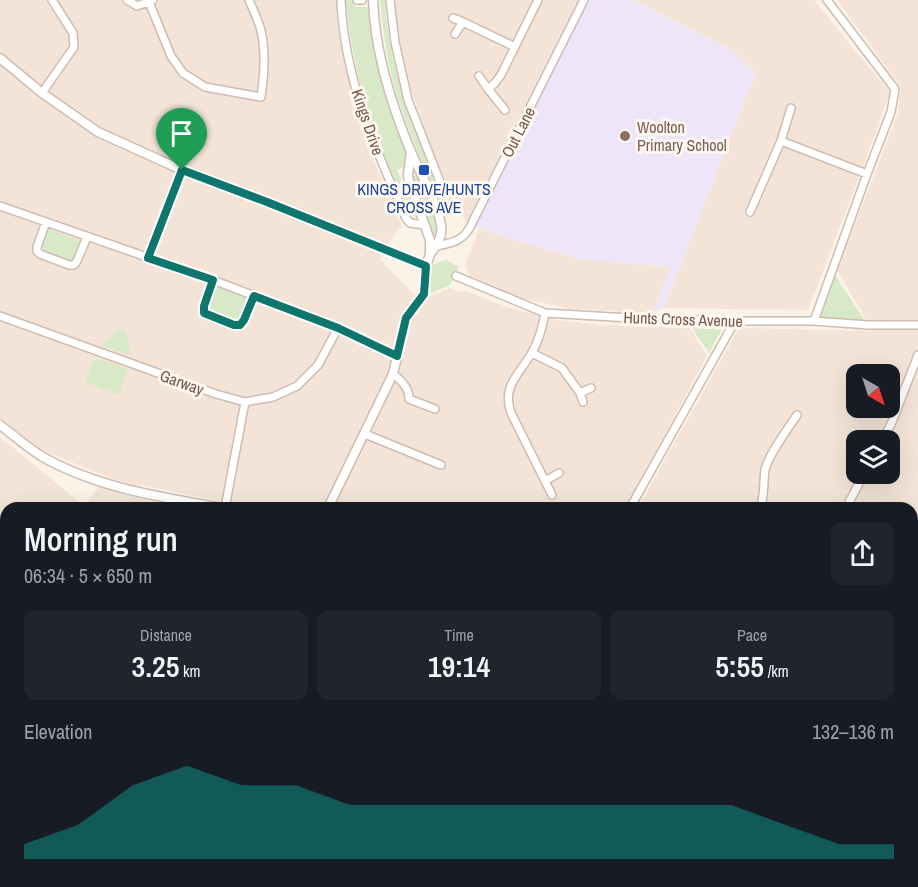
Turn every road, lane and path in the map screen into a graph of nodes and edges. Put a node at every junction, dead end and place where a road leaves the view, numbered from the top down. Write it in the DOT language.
graph roads {
  1 [pos="52,0"];
  2 [pos="127,0"];
  3 [pos="249,0"];
  4 [pos="341,0"];
  5 [pos="357,0"];
  6 [pos="362,0"];
  7 [pos="373,0"];
  8 [pos="390,0"];
  9 [pos="538,0"];
  10 [pos="584,0"];
  11 [pos="827,0"];
  12 [pos="151,1"];
  13 [pos="453,18"];
  14 [pos="463,22"];
  15 [pos="456,34"];
  16 [pos="515,47"];
  17 [pos="1,62"];
  18 [pos="479,76"];
  19 [pos="488,89"];
  20 [pos="42,93"];
  21 [pos="791,108"];
  22 [pos="505,110"];
  23 [pos="781,141"];
  24 [pos="411,151"];
  25 [pos="182,170"];
  26 [pos="867,174"];
  27 [pos="0,206"];
  28 [pos="750,212"];
  29 [pos="439,215"];
  30 [pos="46,222"];
  31 [pos="425,225"];
  32 [pos="87,237"];
  33 [pos="437,246"];
  34 [pos="430,254"];
  35 [pos="148,258"];
  36 [pos="426,266"];
  37 [pos="456,276"];
  38 [pos="213,280"];
  39 [pos="254,296"];
  40 [pos="544,313"];
  41 [pos="0,316"];
  42 [pos="735,321"];
  43 [pos="814,321"];
  44 [pos="918,325"];
  45 [pos="338,328"];
  46 [pos="532,352"];
  47 [pos="918,355"];
  48 [pos="397,356"];
  49 [pos="393,374"];
  50 [pos="591,388"];
  51 [pos="580,393"];
  52 [pos="245,402"];
  53 [pos="583,402"];
  54 [pos="435,409"];
  55 [pos="797,415"];
  56 [pos="0,426"];
  57 [pos="888,430"];
  58 [pos="365,434"];
  59 [pos="441,465"];
  60 [pos="559,473"];
  61 [pos="545,481"];
  62 [pos="859,484"];
  63 [pos="552,495"];
  64 [pos="189,502"];
  65 [pos="225,502"];
  66 [pos="331,502"];
  67 [pos="633,502"];
  68 [pos="763,502"];
  69 [pos="849,502"];
  1 -- 20 [label="street"];
  2 -- 12 [label="street"];
  3 -- 12 [label="street"];
  4 -- 31 [label="street, Kings Drive"];
  5 -- 6 [label="street"];
  7 -- 24 [label="street, Kings Drive"];
  8 -- 29 [label="street, Kings Drive"];
  9 -- 16 [label="street"];
  10 -- 33 [label="street, Out Lane"];
  11 -- 26 [label="street"];
  13 -- 14 [label="street"];
  14 -- 15 [label="street"];
  14 -- 16 [label="street"];
  16 -- 19 [label="street"];
  17 -- 20 [label="street"];
  18 -- 19 [label="street"];
  19 -- 22 [label="street"];
  20 -- 25 [label="street"];
  21 -- 23 [label="street"];
  23 -- 26 [label="street"];
  23 -- 28 [label="street"];
  24 -- 29 [label="street, Kings Drive"];
  24 -- 31 [label="street, Kings Drive"];
  25 -- 35 [label="street"];
  25 -- 36 [label="street"];
  26 -- 43 [label="street"];
  27 -- 30 [label="street"];
  29 -- 33 [label="street, Kings Drive"];
  30 -- 32 [label="street"];
  30 -- 32 [label="street"];
  31 -- 34 [label="street, Kings Drive"];
  32 -- 35 [label="street"];
  33 -- 34 [label="street"];
  34 -- 36 [label="street"];
  35 -- 38 [label="street"];
  36 -- 48 [label="street"];
  37 -- 40 [label="street, Hunts Cross Avenue"];
  38 -- 39 [label="street"];
  38 -- 39 [label="street"];
  39 -- 45 [label="street"];
  40 -- 42 [label="street, Hunts Cross Avenue"];
  40 -- 46 [label="street"];
  41 -- 52 [label="street, Garway"];
  42 -- 43 [label="street, Hunts Cross Avenue"];
  42 -- 67 [label="street"];
  43 -- 44 [label="street, Hunts Cross Avenue"];
  45 -- 48 [label="street"];
  45 -- 52 [label="street, Garway"];
  46 -- 51 [label="street"];
  46 -- 61 [label="street"];
  47 -- 57 [label="street"];
  48 -- 49 [label="street"];
  49 -- 54 [label="street"];
  49 -- 58 [label="street"];
  50 -- 51 [label="street"];
  51 -- 53 [label="street"];
  52 -- 65 [label="street"];
  55 -- 68 [label="street"];
  56 -- 64 [label="street"];
  58 -- 59 [label="street"];
  58 -- 66 [label="street"];
  60 -- 61 [label="street"];
  61 -- 63 [label="street"];
  62 -- 69 [label="street"];
}
